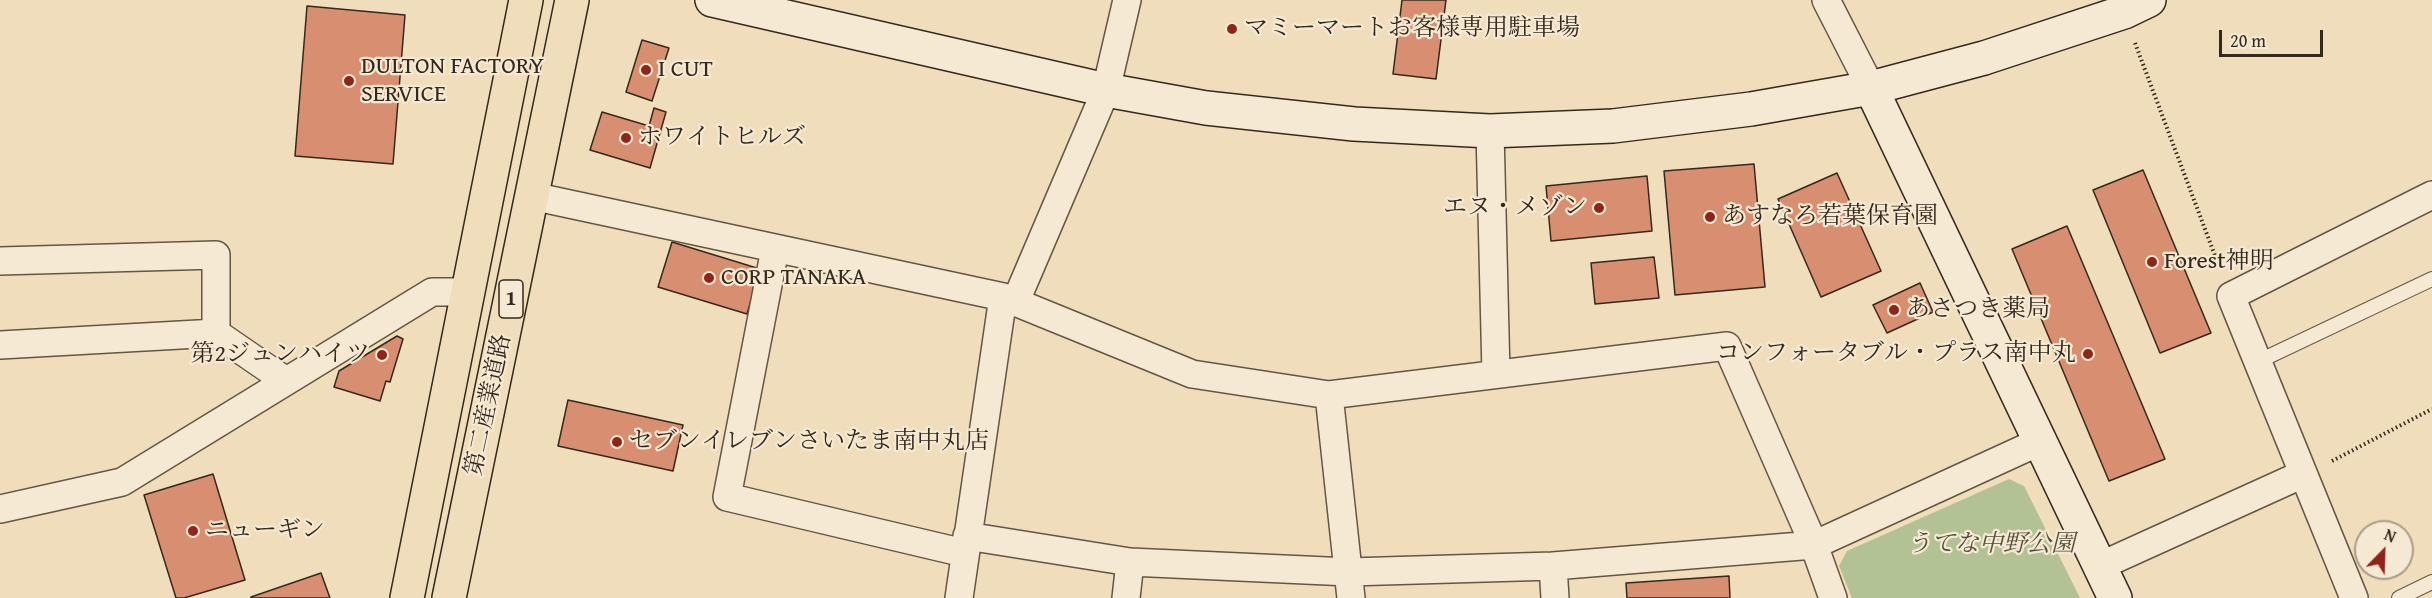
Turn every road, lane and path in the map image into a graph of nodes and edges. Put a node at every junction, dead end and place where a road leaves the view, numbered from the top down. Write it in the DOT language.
graph roads {
  1 [pos="526,0"];
  2 [pos="572,0"];
  3 [pos="712,0"];
  4 [pos="1127,0"];
  5 [pos="1826,0"];
  6 [pos="2136,6"];
  7 [pos="1871,87"];
  8 [pos="1106,90"];
  9 [pos="1490,131"];
  10 [pos="2432,195"];
  11 [pos="532,196"];
  12 [pos="775,249"];
  13 [pos="0,261"];
  14 [pos="2432,279"];
  15 [pos="468,292"];
  16 [pos="2231,296"];
  17 [pos="1009,300"];
  18 [pos="216,333"];
  19 [pos="0,345"];
  20 [pos="2257,362"];
  21 [pos="1496,374"];
  22 [pos="286,381"];
  23 [pos="1329,395"];
  24 [pos="2432,409"];
  25 [pos="2041,441"];
  26 [pos="2335,460"];
  27 [pos="2303,474"];
  28 [pos="0,509"];
  29 [pos="965,545"];
  30 [pos="1814,545"];
  31 [pos="1130,562"];
  32 [pos="1553,566"];
  33 [pos="2100,566"];
  34 [pos="2432,582"];
  35 [pos="1350,585"];
  36 [pos="407,598"];
  37 [pos="449,598"];
  38 [pos="959,598"];
  39 [pos="1126,598"];
  40 [pos="1556,598"];
  41 [pos="1833,598"];
  42 [pos="2115,598"];
  43 [pos="2354,598"];
  44 [pos="2399,598"];
  1 -- 15 [label="main road, 第二産業道路 / 1"];
  2 -- 11 [label="main road, 第二産業道路 / 1"];
  3 -- 8 [label="street"];
  4 -- 8 [label="street"];
  5 -- 7 [label="street"];
  6 -- 7 [label="street"];
  6 -- 16 [label="path"];
  7 -- 9 [label="street"];
  7 -- 25 [label="street"];
  8 -- 9 [label="street"];
  8 -- 17 [label="street"];
  9 -- 21 [label="street"];
  10 -- 16 [label="street"];
  11 -- 12 [label="street"];
  11 -- 37 [label="main road, 第二産業道路 / 1"];
  12 -- 17 [label="street"];
  12 -- 29 [label="street"];
  13 -- 18 [label="street"];
  14 -- 20 [label="lane"];
  15 -- 22 [label="street"];
  15 -- 36 [label="main road, 第二産業道路 / 1"];
  16 -- 20 [label="street"];
  17 -- 23 [label="street"];
  17 -- 29 [label="street"];
  18 -- 19 [label="street"];
  18 -- 22 [label="street"];
  20 -- 27 [label="street"];
  21 -- 23 [label="street"];
  21 -- 30 [label="street"];
  22 -- 28 [label="street"];
  23 -- 35 [label="street"];
  24 -- 26 [label="path"];
  25 -- 30 [label="street"];
  25 -- 33 [label="street"];
  27 -- 33 [label="street"];
  27 -- 43 [label="street"];
  29 -- 31 [label="street"];
  29 -- 38 [label="street"];
  30 -- 32 [label="street"];
  30 -- 41 [label="street"];
  31 -- 35 [label="street"];
  31 -- 39 [label="street"];
  32 -- 35 [label="street"];
  32 -- 40 [label="street"];
  33 -- 42 [label="street"];
  34 -- 44 [label="lane"];
}
